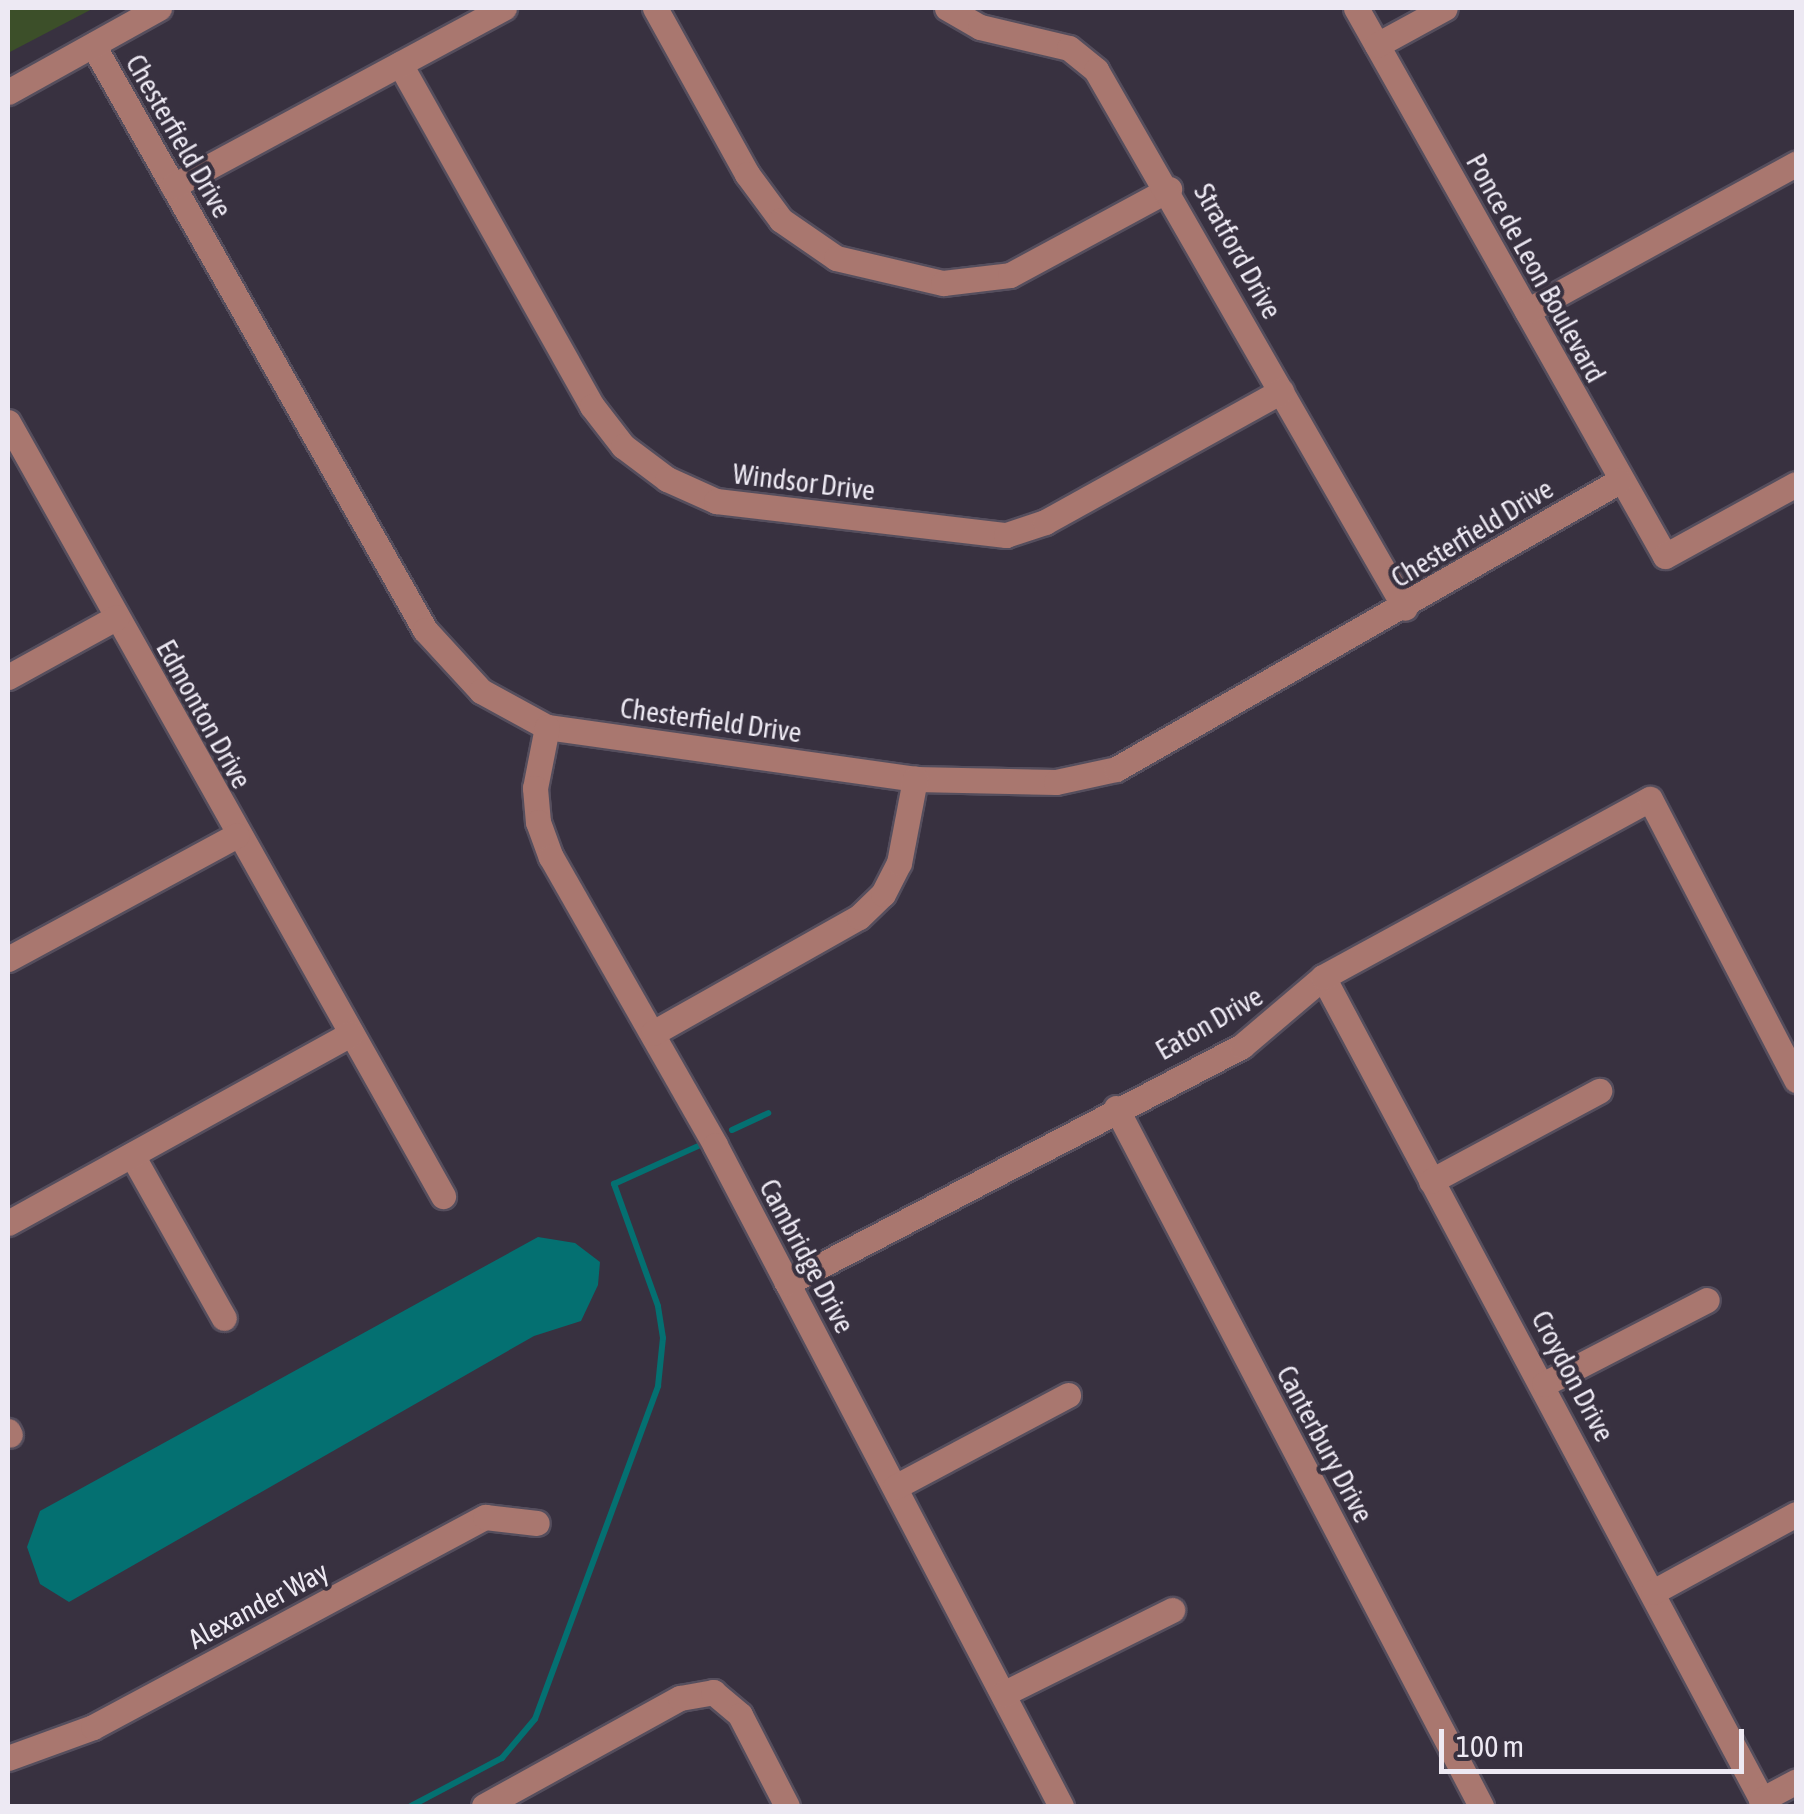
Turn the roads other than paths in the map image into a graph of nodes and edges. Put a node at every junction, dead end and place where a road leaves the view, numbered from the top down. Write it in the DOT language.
graph roads {
  1 [pos="160,8"];
  2 [pos="504,8"];
  3 [pos="655,8"];
  4 [pos="947,8"];
  5 [pos="1356,8"];
  6 [pos="1446,8"];
  7 [pos="92,45"];
  8 [pos="1377,45"];
  9 [pos="400,64"];
  10 [pos="8,92"];
  11 [pos="1796,164"];
  12 [pos="173,186"];
  13 [pos="1170,189"];
  14 [pos="1527,311"];
  15 [pos="1281,391"];
  16 [pos="8,422"];
  17 [pos="1619,481"];
  18 [pos="1796,484"];
  19 [pos="1405,608"];
  20 [pos="117,617"];
  21 [pos="8,677"];
  22 [pos="547,727"];
  23 [pos="915,779"];
  24 [pos="237,835"];
  25 [pos="8,959"];
  26 [pos="1323,977"];
  27 [pos="653,1033"];
  28 [pos="351,1034"];
  29 [pos="1796,1080"];
  30 [pos="1599,1091"];
  31 [pos="1116,1108"];
  32 [pos="132,1155"];
  33 [pos="1430,1181"];
  34 [pos="443,1196"];
  35 [pos="8,1224"];
  36 [pos="786,1283"];
  37 [pos="1707,1300"];
  38 [pos="224,1318"];
  39 [pos="1544,1384"];
  40 [pos="1068,1395"];
  41 [pos="895,1487"];
  42 [pos="1796,1514"];
  43 [pos="537,1523"];
  44 [pos="1653,1592"];
  45 [pos="1172,1610"];
  46 [pos="1003,1694"];
  47 [pos="8,1758"];
  48 [pos="1796,1782"];
  49 [pos="1763,1803"];
  50 [pos="484,1806"];
  51 [pos="787,1806"];
  52 [pos="1061,1806"];
  53 [pos="1481,1806"];
  1 -- 7 [label="street"];
  2 -- 9 [label="street"];
  3 -- 13 [label="street"];
  4 -- 13 [label="street, Stratford Drive"];
  5 -- 8 [label="street, Ponce de Leon Boulevard"];
  6 -- 8 [label="street"];
  7 -- 10 [label="street"];
  7 -- 12 [label="street, Chesterfield Drive"];
  8 -- 14 [label="street, Ponce de Leon Boulevard"];
  9 -- 12 [label="street"];
  9 -- 15 [label="street, Windsor Drive"];
  11 -- 14 [label="street"];
  12 -- 22 [label="street, Chesterfield Drive"];
  13 -- 15 [label="street, Stratford Drive"];
  14 -- 17 [label="street, Ponce de Leon Boulevard"];
  15 -- 19 [label="street, Stratford Drive"];
  16 -- 20 [label="street, Edmonton Drive"];
  17 -- 18 [label="street, Ponce de Leon Boulevard"];
  17 -- 19 [label="street, Chesterfield Drive"];
  19 -- 23 [label="street, Chesterfield Drive"];
  20 -- 21 [label="street"];
  20 -- 24 [label="street, Edmonton Drive"];
  22 -- 23 [label="street, Chesterfield Drive"];
  22 -- 27 [label="street, Cambridge Drive"];
  23 -- 27 [label="street"];
  24 -- 25 [label="street"];
  24 -- 28 [label="street, Edmonton Drive"];
  26 -- 29 [label="street, Eaton Drive"];
  26 -- 31 [label="street, Eaton Drive"];
  26 -- 33 [label="street, Croydon Drive"];
  27 -- 36 [label="street, Cambridge Drive"];
  28 -- 32 [label="street"];
  28 -- 34 [label="street, Edmonton Drive"];
  30 -- 33 [label="street"];
  31 -- 36 [label="street, Eaton Drive"];
  31 -- 53 [label="street, Canterbury Drive"];
  32 -- 35 [label="street"];
  32 -- 38 [label="street"];
  33 -- 39 [label="street, Croydon Drive"];
  36 -- 41 [label="street, Cambridge Drive"];
  37 -- 39 [label="street"];
  39 -- 44 [label="street, Croydon Drive"];
  40 -- 41 [label="street"];
  41 -- 46 [label="street, Cambridge Drive"];
  42 -- 44 [label="street"];
  43 -- 47 [label="street, Alexander Way"];
  44 -- 49 [label="street, Croydon Drive"];
  45 -- 46 [label="street"];
  46 -- 52 [label="street, Cambridge Drive"];
  48 -- 49 [label="street"];
  50 -- 51 [label="street"];
}
